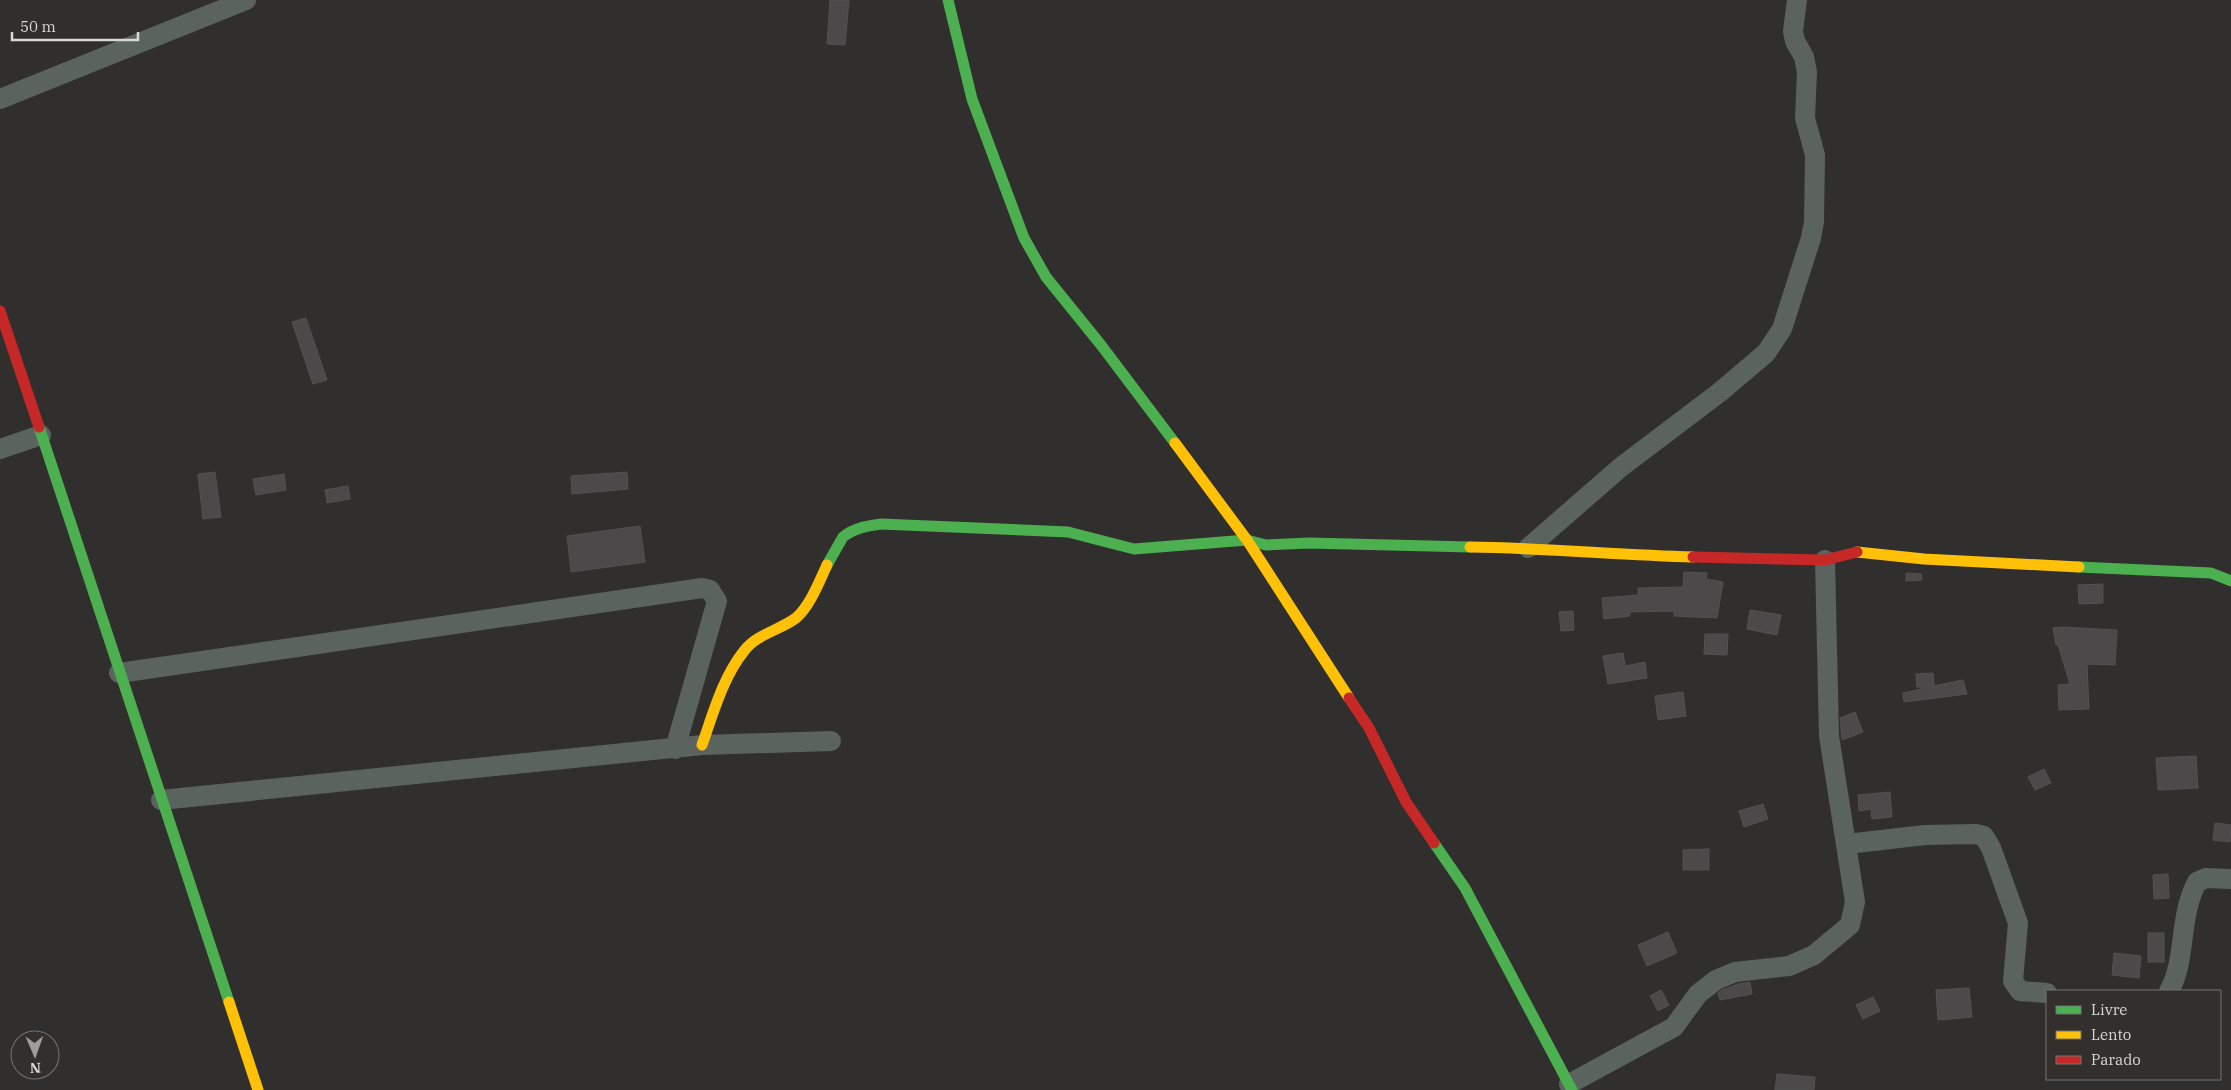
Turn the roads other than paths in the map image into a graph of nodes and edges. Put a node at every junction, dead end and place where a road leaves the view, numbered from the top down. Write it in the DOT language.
graph roads {
  1 [pos="246,0"];
  2 [pos="948,0"];
  3 [pos="1798,0"];
  4 [pos="0,99"];
  5 [pos="0,311"];
  6 [pos="41,435"];
  7 [pos="0,449"];
  8 [pos="1247,540"];
  9 [pos="1528,548"];
  10 [pos="1825,560"];
  11 [pos="2231,580"];
  12 [pos="119,673"];
  13 [pos="831,741"];
  14 [pos="702,745"];
  15 [pos="674,749"];
  16 [pos="161,800"];
  17 [pos="1847,844"];
  18 [pos="2231,879"];
  19 [pos="2170,990"];
  20 [pos="2046,993"];
  21 [pos="1570,1087"];
  22 [pos="258,1090"];
  1 -- 4 [label="street"];
  2 -- 8 [label="street"];
  3 -- 9 [label="street"];
  5 -- 6 [label="street"];
  6 -- 7 [label="street"];
  6 -- 12 [label="street"];
  8 -- 9 [label="street"];
  8 -- 14 [label="street"];
  8 -- 21 [label="street"];
  9 -- 10 [label="street"];
  10 -- 11 [label="street"];
  10 -- 17 [label="street"];
  12 -- 15 [label="street"];
  12 -- 16 [label="street"];
  13 -- 14 [label="street"];
  14 -- 15 [label="street"];
  15 -- 16 [label="street"];
  16 -- 22 [label="street"];
  17 -- 20 [label="street"];
  17 -- 21 [label="street"];
  18 -- 19 [label="street"];
}
